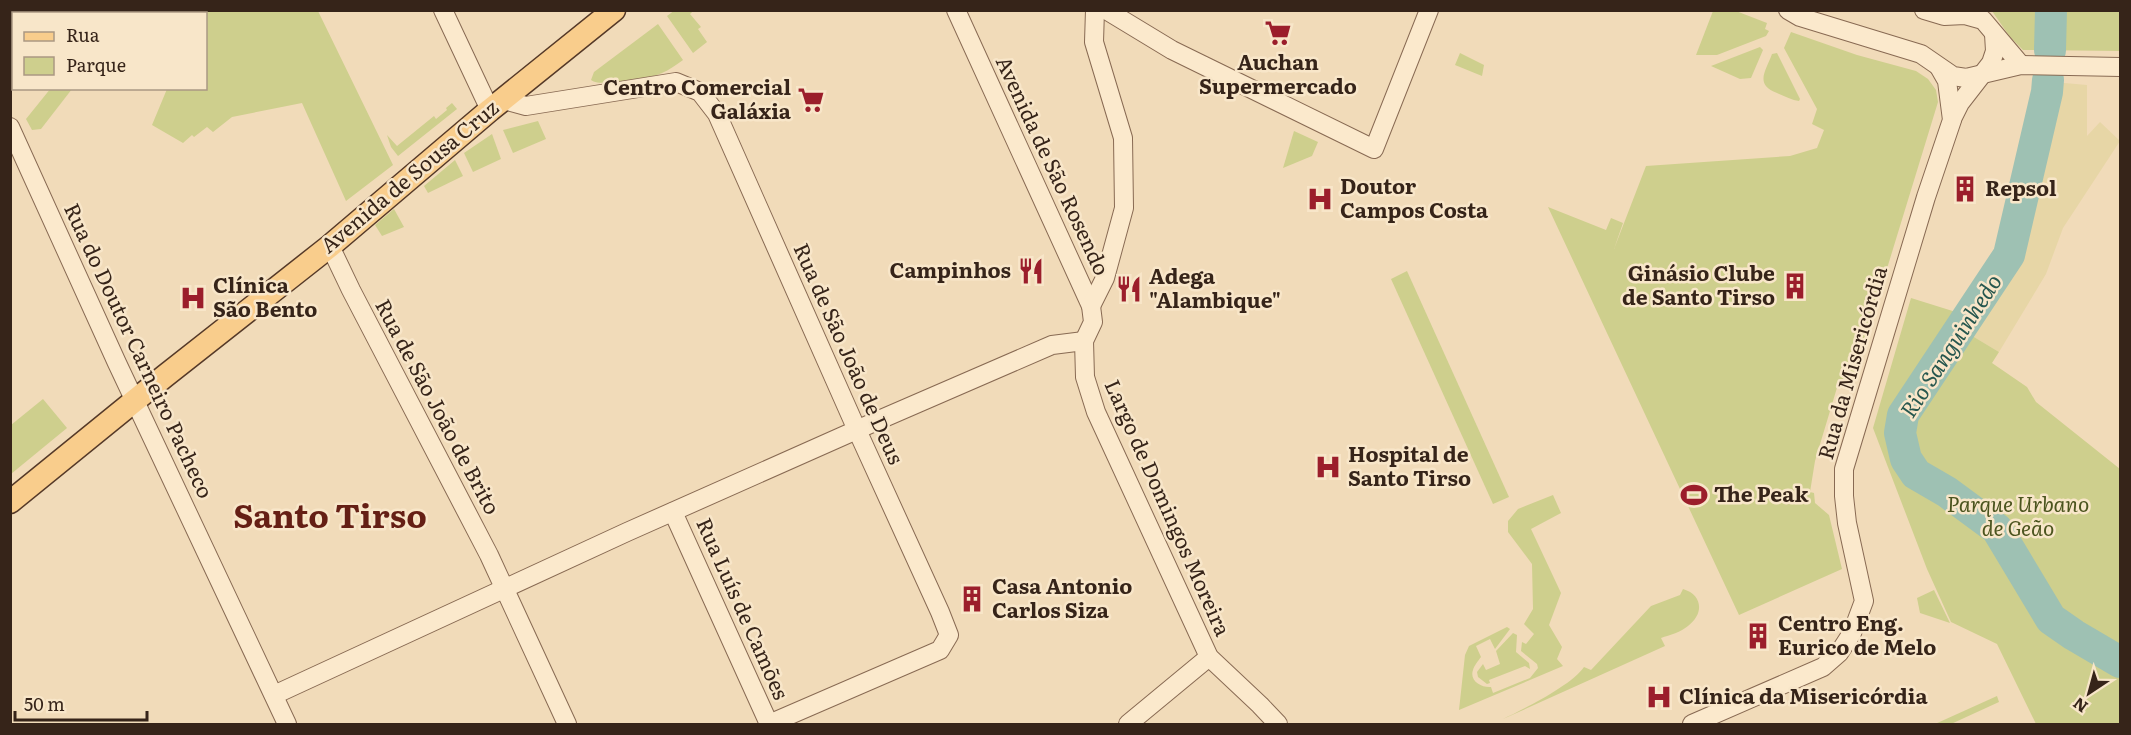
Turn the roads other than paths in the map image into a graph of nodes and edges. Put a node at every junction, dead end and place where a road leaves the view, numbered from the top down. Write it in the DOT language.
graph roads {
  1 [pos="443,10"];
  2 [pos="614,10"];
  3 [pos="956,10"];
  4 [pos="1095,10"];
  5 [pos="1106,10"];
  6 [pos="1430,10"];
  7 [pos="1788,10"];
  8 [pos="1924,10"];
  9 [pos="1994,34"];
  10 [pos="2021,65"];
  11 [pos="1939,67"];
  12 [pos="2121,67"];
  13 [pos="1983,74"];
  14 [pos="497,105"];
  15 [pos="1952,120"];
  16 [pos="10,127"];
  17 [pos="15,149"];
  18 [pos="330,246"];
  19 [pos="1091,306"];
  20 [pos="1084,341"];
  21 [pos="135,401"];
  22 [pos="857,430"];
  23 [pos="10,502"];
  24 [pos="673,512"];
  25 [pos="505,590"];
  26 [pos="1209,657"];
  27 [pos="274,695"];
  28 [pos="287,724"];
  29 [pos="567,724"];
  30 [pos="769,724"];
  31 [pos="1128,724"];
  32 [pos="1278,724"];
  33 [pos="1692,724"];
  1 -- 14 [label="street"];
  2 -- 14 [label="main road, Avenida de Sousa Cruz"];
  3 -- 19 [label="street, Avenida de São Rosendo"];
  4 -- 19 [label="street"];
  5 -- 6 [label="street"];
  7 -- 11 [label="street"];
  8 -- 9 [label="street"];
  9 -- 10 [label="street"];
  9 -- 13 [label="street"];
  10 -- 12 [label="street"];
  10 -- 13 [label="street"];
  11 -- 13 [label="street"];
  11 -- 15 [label="street, Rua da Misericórdia"];
  13 -- 15 [label="street"];
  14 -- 18 [label="main road, Avenida de Sousa Cruz"];
  14 -- 22 [label="street, Rua de São João de Deus"];
  15 -- 33 [label="street, Rua da Misericórdia"];
  16 -- 17 [label="street, Rua do Doutor Carneiro Pacheco"];
  17 -- 21 [label="street, Rua do Doutor Carneiro Pacheco"];
  18 -- 21 [label="main road, Avenida de Sousa Cruz"];
  18 -- 25 [label="street, Rua de São João de Brito"];
  19 -- 20 [label="street, Avenida de São Rosendo"];
  20 -- 22 [label="street"];
  20 -- 26 [label="street, Largo de Domingos Moreira"];
  21 -- 23 [label="main road, Avenida de Sousa Cruz"];
  21 -- 27 [label="street, Rua do Doutor Carneiro Pacheco"];
  22 -- 24 [label="street"];
  22 -- 30 [label="street, Rua de São João de Deus"];
  24 -- 25 [label="street"];
  24 -- 30 [label="street, Rua Luís de Camões"];
  25 -- 27 [label="street"];
  25 -- 29 [label="street, Rua de São João de Brito"];
  26 -- 31 [label="street"];
  26 -- 32 [label="street"];
  27 -- 28 [label="street, Rua do Doutor Carneiro Pacheco"];
}
